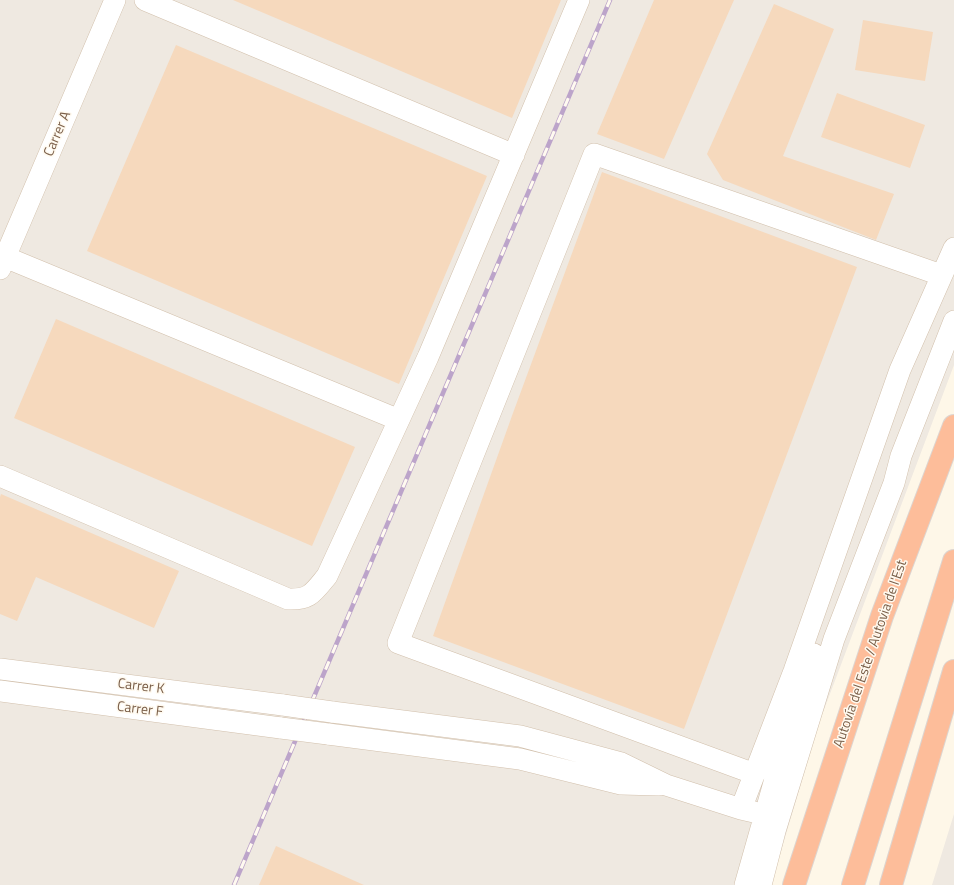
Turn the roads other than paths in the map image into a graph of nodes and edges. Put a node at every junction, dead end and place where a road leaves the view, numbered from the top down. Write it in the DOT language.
graph roads {
  1 [pos="115,0"];
  2 [pos="145,0"];
  3 [pos="579,0"];
  4 [pos="514,155"];
  5 [pos="954,248"];
  6 [pos="3,263"];
  7 [pos="941,275"];
  8 [pos="954,321"];
  9 [pos="398,420"];
  10 [pos="954,426"];
  11 [pos="901,456"];
  12 [pos="0,476"];
  13 [pos="954,561"];
  14 [pos="0,669"];
  15 [pos="954,670"];
  16 [pos="0,691"];
  17 [pos="755,774"];
  18 [pos="666,785"];
  19 [pos="742,809"];
  20 [pos="765,814"];
  21 [pos="745,885"];
  22 [pos="761,885"];
  23 [pos="794,885"];
  24 [pos="852,885"];
  25 [pos="891,885"];
  1 -- 6 [label="street, Carrer A"];
  2 -- 4 [label="street"];
  3 -- 4 [label="street"];
  4 -- 9 [label="street"];
  5 -- 7 [label="street"];
  6 -- 9 [label="street"];
  7 -- 17 [label="street"];
  7 -- 17 [label="street"];
  8 -- 11 [label="street"];
  9 -- 12 [label="street"];
  10 -- 23 [label="highway, Autovía del Este / Autovia de l'Est"];
  11 -- 20 [label="street"];
  11 -- 22 [label="street"];
  13 -- 24 [label="highway"];
  14 -- 18 [label="street, Carrer K, bridge"];
  15 -- 25 [label="highway"];
  16 -- 18 [label="street, Carrer F, bridge"];
  17 -- 19 [label="street"];
  18 -- 19 [label="street"];
  19 -- 20 [label="street"];
  20 -- 21 [label="street"];
}
